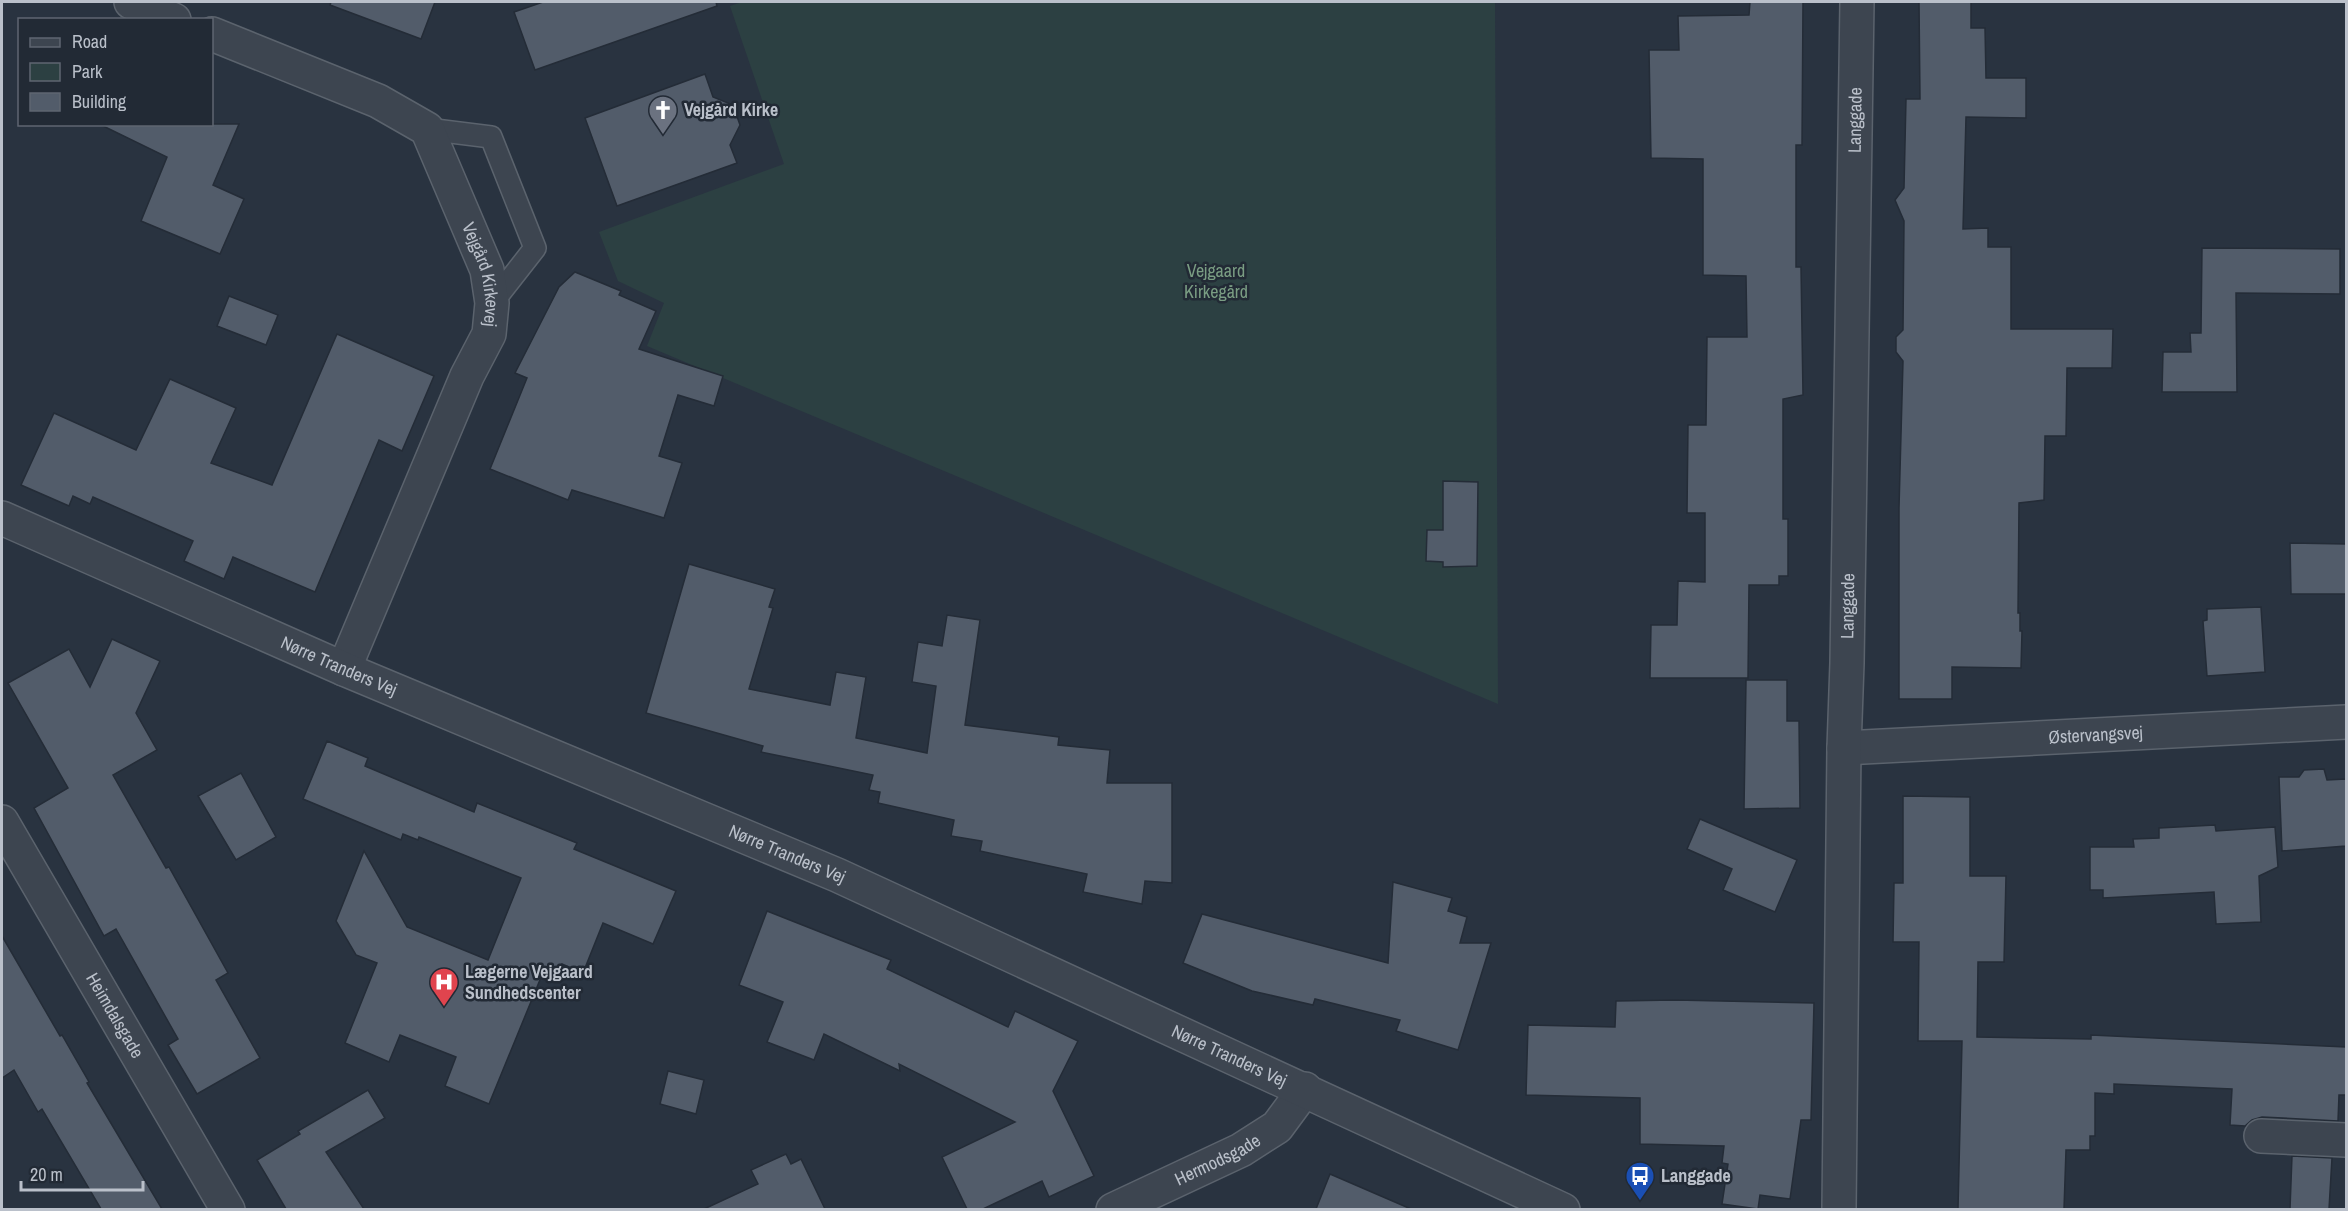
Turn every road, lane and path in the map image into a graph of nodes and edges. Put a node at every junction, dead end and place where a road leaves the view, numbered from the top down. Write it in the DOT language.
graph roads {
  1 [pos="131,2"];
  2 [pos="1857,2"];
  3 [pos="169,18"];
  4 [pos="213,34"];
  5 [pos="427,129"];
  6 [pos="492,303"];
  7 [pos="2,518"];
  8 [pos="344,669"];
  9 [pos="2346,722"];
  10 [pos="1844,748"];
  11 [pos="2,822"];
  12 [pos="1305,1089"];
  13 [pos="2261,1136"];
  14 [pos="2346,1140"];
  15 [pos="228,1209"];
  16 [pos="1113,1209"];
  17 [pos="1563,1209"];
  18 [pos="1839,1209"];
  1 -- 3 [label="street"];
  2 -- 10 [label="street, Langgade"];
  4 -- 5 [label="street"];
  5 -- 6 [label="street, Vejgård Kirkevej"];
  5 -- 6 [label="lane"];
  6 -- 8 [label="street, Vejgård Kirkevej"];
  7 -- 8 [label="street, Nørre Tranders Vej"];
  8 -- 12 [label="street, Nørre Tranders Vej"];
  9 -- 10 [label="street, Østervangsvej"];
  10 -- 18 [label="street, Langgade"];
  11 -- 15 [label="street, Heimdalsgade"];
  12 -- 16 [label="street, Hermodsgade"];
  12 -- 17 [label="street, Nørre Tranders Vej"];
  13 -- 14 [label="street"];
}
